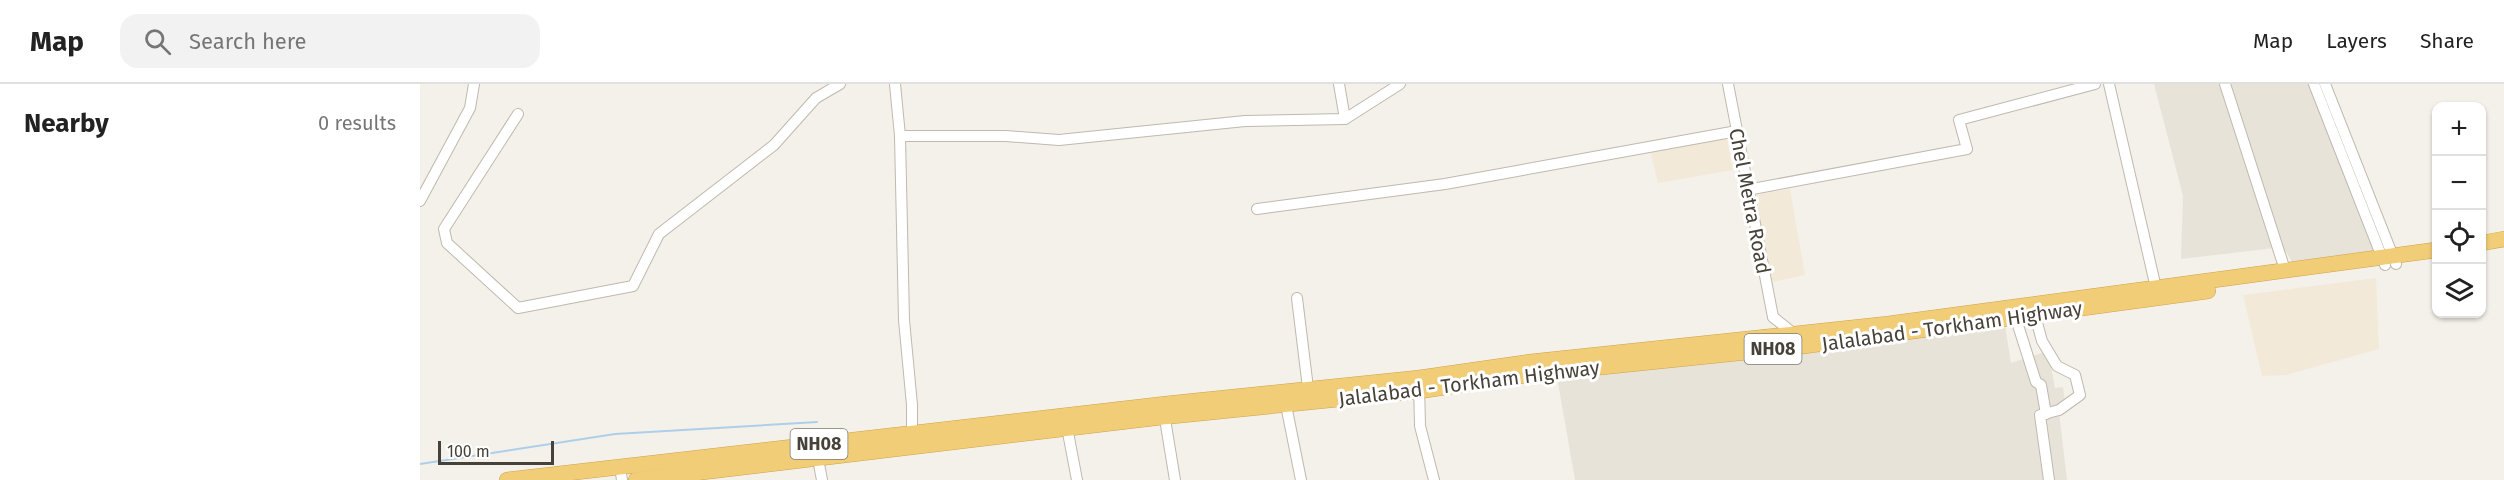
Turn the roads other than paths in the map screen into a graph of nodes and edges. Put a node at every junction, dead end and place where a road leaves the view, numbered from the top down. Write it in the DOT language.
graph roads {
  1 [pos="474,84"];
  2 [pos="840,84"];
  3 [pos="895,84"];
  4 [pos="1339,84"];
  5 [pos="1400,84"];
  6 [pos="1728,84"];
  7 [pos="2095,84"];
  8 [pos="2109,84"];
  9 [pos="2225,84"];
  10 [pos="2313,84"];
  11 [pos="2325,84"];
  12 [pos="518,114"];
  13 [pos="1345,118"];
  14 [pos="1737,131"];
  15 [pos="900,136"];
  16 [pos="1747,190"];
  17 [pos="420,201"];
  18 [pos="1257,209"];
  19 [pos="2378,232"];
  20 [pos="2504,240"];
  21 [pos="2486,245"];
  22 [pos="2486,246"];
  23 [pos="2504,248"];
  24 [pos="2432,251"];
  25 [pos="2432,258"];
  26 [pos="2389,261"];
  27 [pos="2285,270"];
  28 [pos="2156,288"];
  29 [pos="1297,298"];
  30 [pos="2095,302"];
  31 [pos="2034,310"];
  32 [pos="1773,317"];
  33 [pos="2016,319"];
  34 [pos="1794,334"];
  35 [pos="1757,338"];
  36 [pos="1419,385"];
  37 [pos="1308,388"];
  38 [pos="1286,398"];
  39 [pos="1131,408"];
  40 [pos="1164,411"];
  41 [pos="2046,414"];
  42 [pos="1066,423"];
  43 [pos="1108,423"];
  44 [pos="912,434"];
  45 [pos="816,452"];
  46 [pos="713,469"];
  47 [pos="621,473"];
  48 [pos="507,480"];
  49 [pos="636,480"];
  50 [pos="822,480"];
  51 [pos="1077,480"];
  52 [pos="1175,480"];
  53 [pos="1301,480"];
  54 [pos="1434,480"];
  55 [pos="2049,480"];
  1 -- 17 [label="street"];
  2 -- 12 [label="street"];
  3 -- 15 [label="street"];
  4 -- 13 [label="street"];
  5 -- 13 [label="street"];
  6 -- 14 [label="street, Chel Metra Road"];
  7 -- 16 [label="street"];
  8 -- 28 [label="street"];
  9 -- 27 [label="street"];
  10 -- 19 [label="street"];
  11 -- 19 [label="street"];
  13 -- 15 [label="street"];
  14 -- 16 [label="street, Chel Metra Road"];
  14 -- 18 [label="street"];
  15 -- 44 [label="street"];
  16 -- 32 [label="street, Chel Metra Road"];
  19 -- 26 [label="street"];
  20 -- 21 [label="highway"];
  22 -- 23 [label="highway"];
  24 -- 26 [label="highway, Jalalabad - Torkham Highway / NH08"];
  25 -- 26 [label="highway, Jalalabad - Torkham Highway / NH08"];
  26 -- 27 [label="highway, Jalalabad - Torkham Highway / NH08"];
  26 -- 30 [label="highway, Jalalabad - Torkham Highway / NH08"];
  27 -- 28 [label="highway, Jalalabad - Torkham Highway / NH08"];
  28 -- 30 [label="highway, Jalalabad - Torkham Highway / NH08"];
  29 -- 37 [label="street"];
  30 -- 31 [label="highway, Jalalabad - Torkham Highway / NH08"];
  31 -- 33 [label="highway, Jalalabad - Torkham Highway / NH08"];
  31 -- 34 [label="highway, Jalalabad - Torkham Highway / NH08"];
  31 -- 41 [label="street"];
  32 -- 34 [label="street"];
  32 -- 35 [label="street"];
  33 -- 36 [label="highway, Jalalabad - Torkham Highway / NH08"];
  33 -- 41 [label="street"];
  34 -- 35 [label="highway, Jalalabad - Torkham Highway / NH08"];
  35 -- 36 [label="highway, Jalalabad - Torkham Highway / NH08"];
  36 -- 37 [label="highway, Jalalabad - Torkham Highway / NH08"];
  36 -- 38 [label="highway, Jalalabad - Torkham Highway / NH08"];
  36 -- 54 [label="street"];
  37 -- 38 [label="highway, Jalalabad - Torkham Highway / NH08"];
  38 -- 40 [label="highway, Jalalabad - Torkham Highway / NH08"];
  38 -- 53 [label="street"];
  39 -- 40 [label="highway, Jalalabad - Torkham Highway / NH08"];
  39 -- 42 [label="highway, Jalalabad - Torkham Highway / NH08"];
  39 -- 43 [label="highway, Jalalabad - Torkham Highway / NH08"];
  40 -- 43 [label="highway, Jalalabad - Torkham Highway / NH08"];
  40 -- 52 [label="street"];
  41 -- 55 [label="street"];
  42 -- 43 [label="highway, Jalalabad - Torkham Highway / NH08"];
  42 -- 44 [label="highway, Jalalabad - Torkham Highway / NH08"];
  42 -- 45 [label="highway, Jalalabad - Torkham Highway / NH08"];
  42 -- 51 [label="street"];
  44 -- 45 [label="highway, Jalalabad - Torkham Highway / NH08"];
  45 -- 46 [label="highway, Jalalabad - Torkham Highway / NH08"];
  45 -- 50 [label="street"];
  46 -- 47 [label="highway, Jalalabad - Torkham Highway / NH08"];
  46 -- 49 [label="highway, Jalalabad - Torkham Highway / NH08"];
  47 -- 48 [label="highway, Jalalabad - Torkham Highway / NH08"];
}
